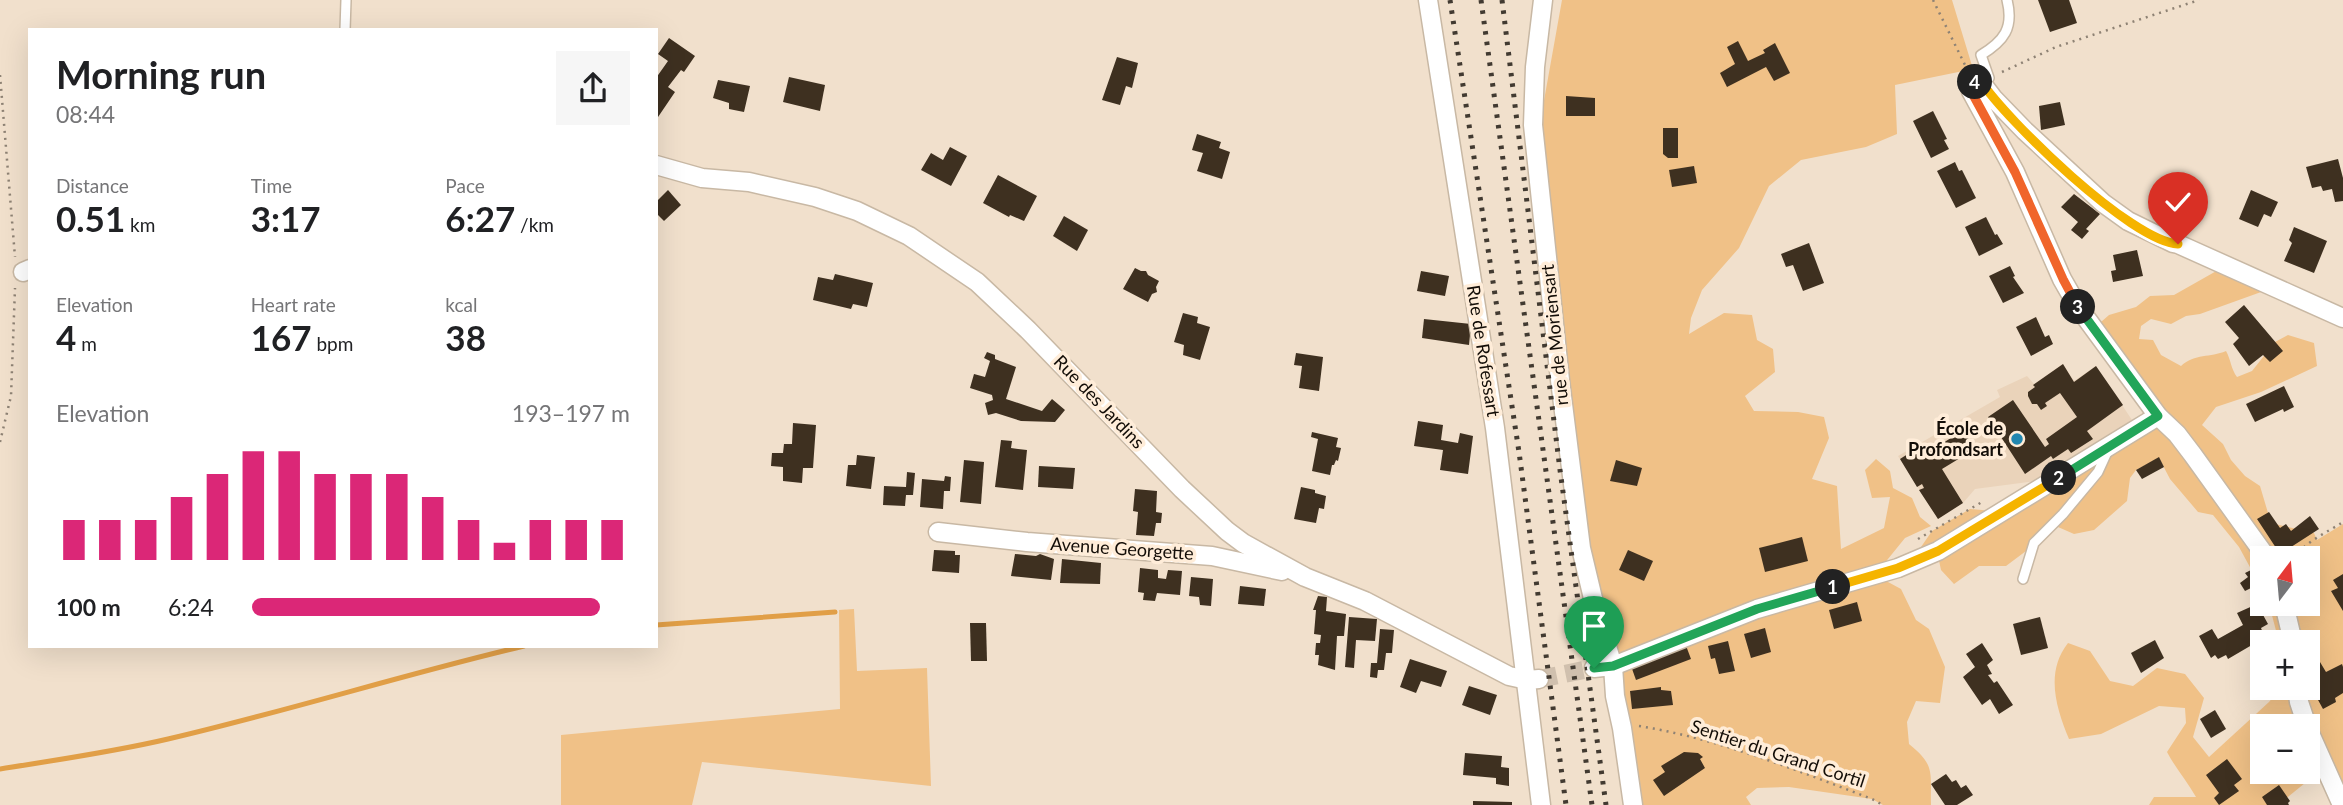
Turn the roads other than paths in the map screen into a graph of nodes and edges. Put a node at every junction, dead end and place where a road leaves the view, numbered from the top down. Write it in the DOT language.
graph roads {
  1 [pos="346,0"];
  2 [pos="1428,0"];
  3 [pos="1543,0"];
  4 [pos="2007,0"];
  5 [pos="345,28"];
  6 [pos="1982,81"];
  7 [pos="658,166"];
  8 [pos="2343,318"];
  9 [pos="2158,416"];
  10 [pos="2109,447"];
  11 [pos="938,532"];
  12 [pos="2258,546"];
  13 [pos="1305,577"];
  14 [pos="2023,579"];
  15 [pos="1613,666"];
  16 [pos="1594,668"];
  17 [pos="1533,680"];
  18 [pos="2320,755"];
  19 [pos="1541,805"];
  20 [pos="1633,805"];
  21 [pos="2342,805"];
  1 -- 5 [label="lane"];
  2 -- 17 [label="street, Rue de Rofessart"];
  3 -- 15 [label="street, rue de Moriensart"];
  4 -- 6 [label="lane"];
  6 -- 8 [label="street"];
  6 -- 9 [label="street"];
  7 -- 13 [label="street, Rue des Jardins"];
  9 -- 10 [label="street"];
  9 -- 12 [label="street"];
  10 -- 14 [label="lane"];
  10 -- 15 [label="street"];
  11 -- 13 [label="street, Avenue Georgette"];
  13 -- 17 [label="street, Rue des Jardins"];
  15 -- 16 [label="street"];
  15 -- 20 [label="street, rue de Moriensart"];
  17 -- 19 [label="street, Rue de Rofessart"];
  18 -- 21 [label="street"];
}
